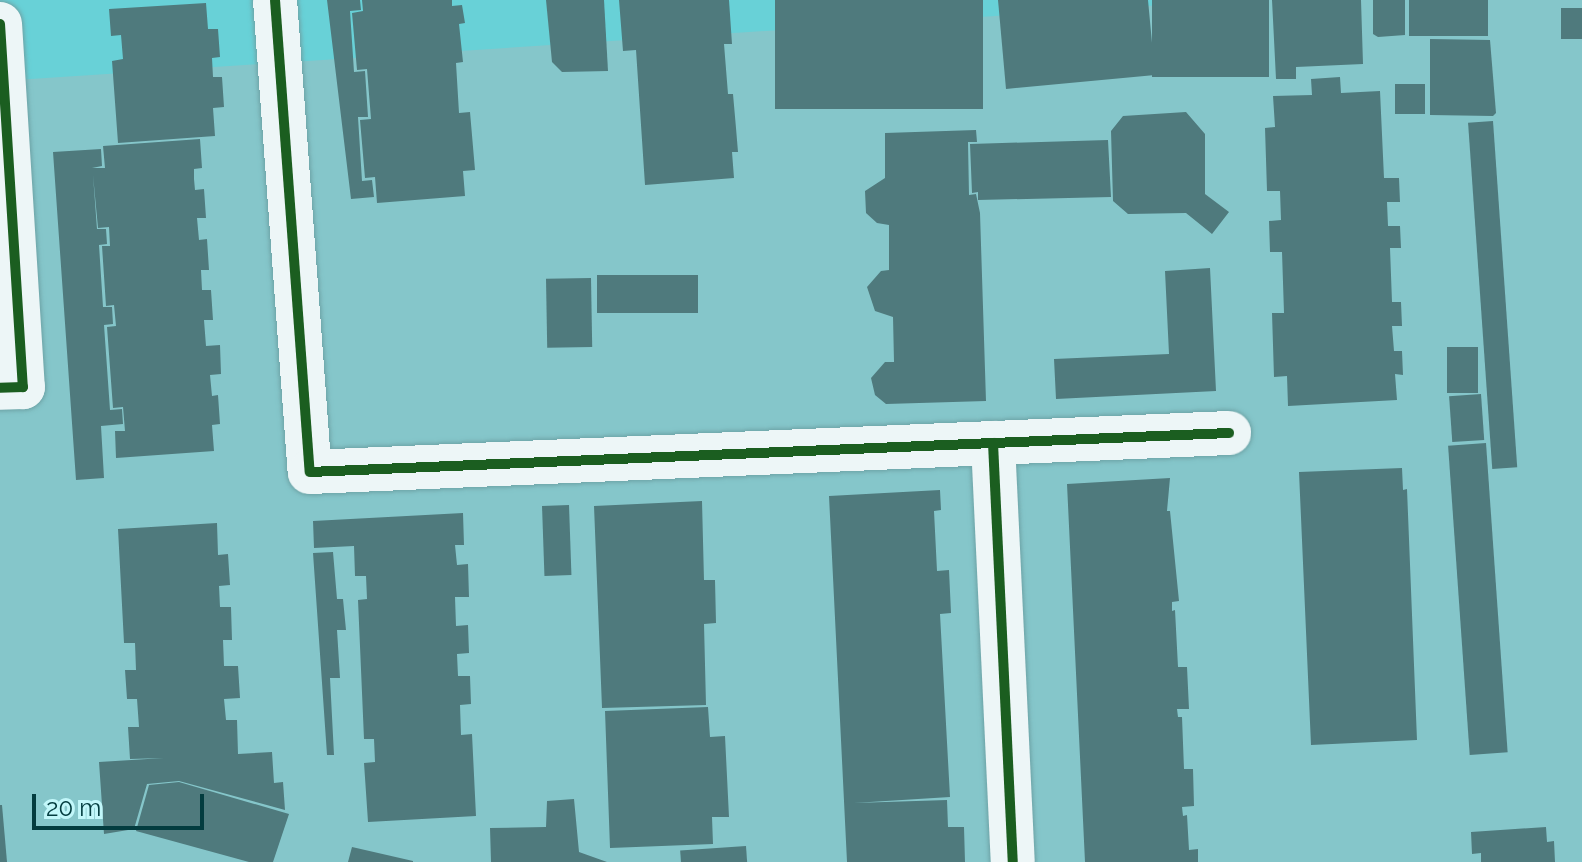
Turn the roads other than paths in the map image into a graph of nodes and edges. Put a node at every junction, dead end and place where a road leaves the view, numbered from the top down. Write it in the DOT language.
graph roads {
  1 [pos="27,0"];
  2 [pos="275,0"];
  3 [pos="0,16"];
  4 [pos="0,24"];
  5 [pos="0,388"];
  6 [pos="1229,433"];
  7 [pos="993,443"];
  8 [pos="1013,862"];
  1 -- 3 [label="street"];
  2 -- 7 [label="street"];
  4 -- 5 [label="street"];
  6 -- 7 [label="street"];
  7 -- 8 [label="street"];
}
